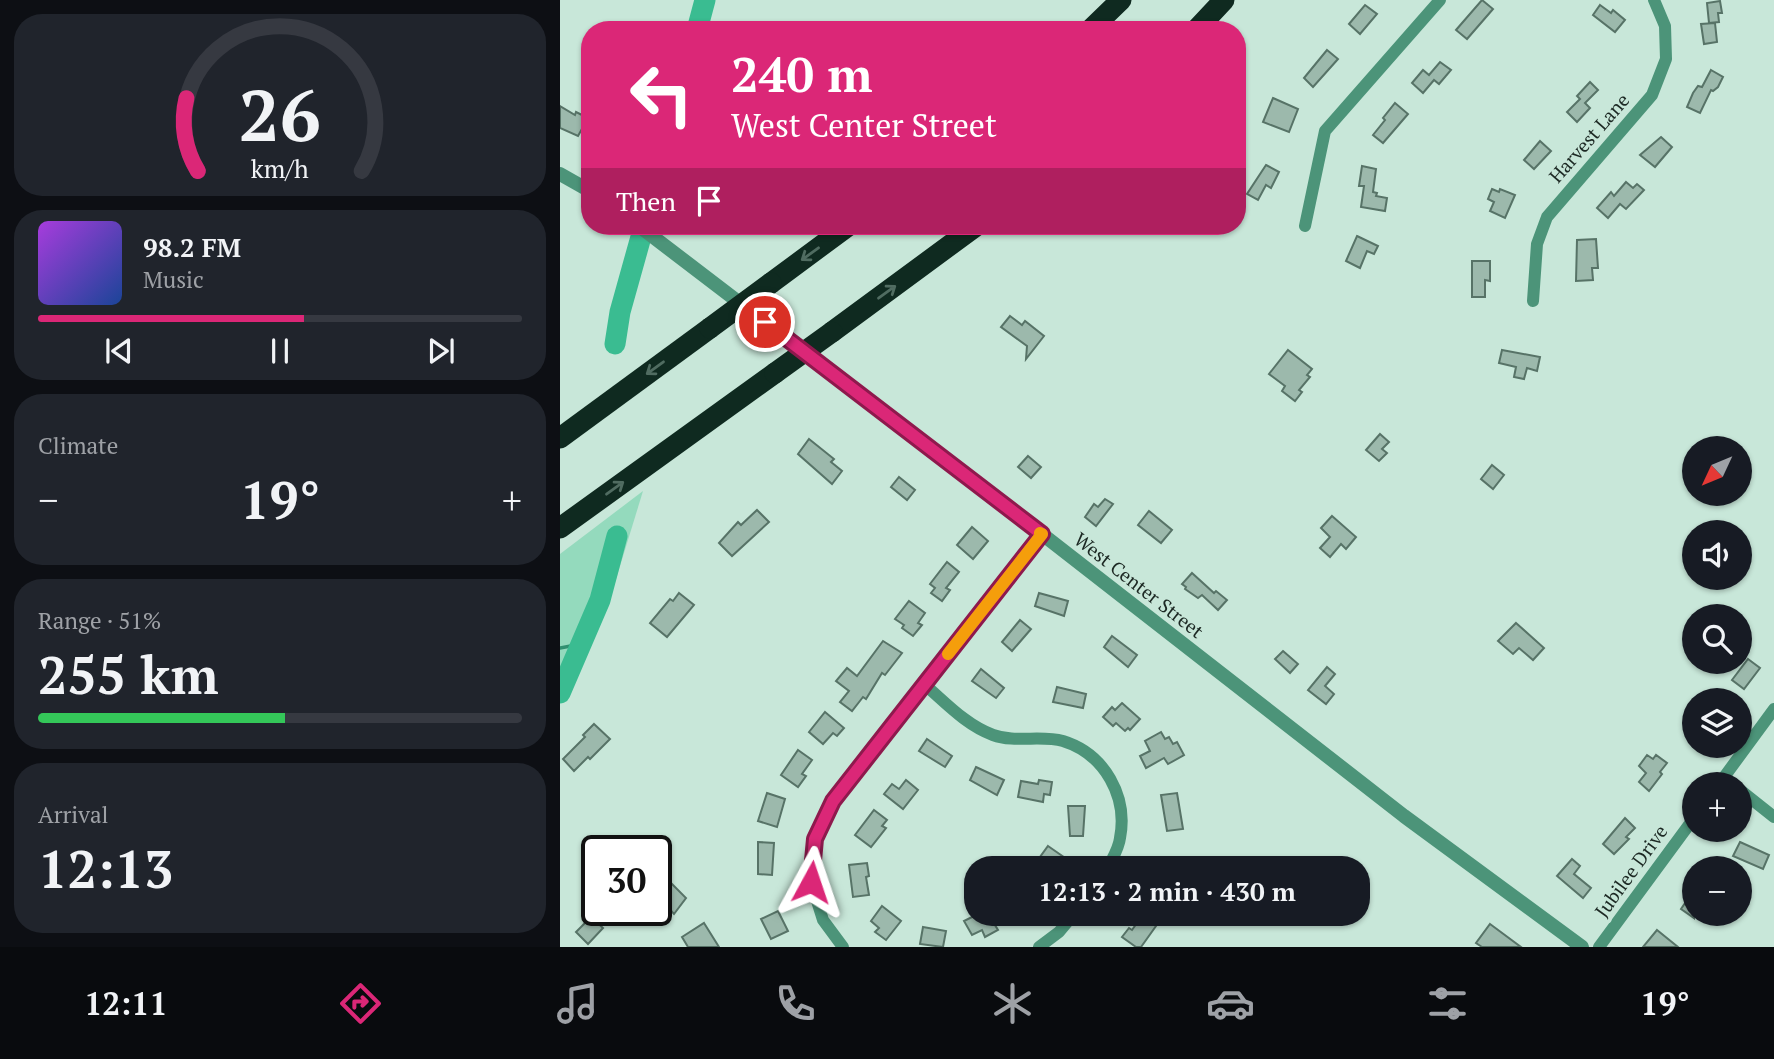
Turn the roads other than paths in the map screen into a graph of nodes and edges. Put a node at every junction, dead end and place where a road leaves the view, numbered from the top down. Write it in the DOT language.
graph roads {
  1 [pos="1121,0"];
  2 [pos="1224,0"];
  3 [pos="1440,0"];
  4 [pos="1654,0"];
  5 [pos="1099,21"];
  6 [pos="1204,21"];
  7 [pos="560,174"];
  8 [pos="581,186"];
  9 [pos="1306,226"];
  10 [pos="651,235"];
  11 [pos="836,235"];
  12 [pos="964,235"];
  13 [pos="1533,301"];
  14 [pos="560,438"];
  15 [pos="560,528"];
  16 [pos="1042,534"];
  17 [pos="924,684"];
  18 [pos="1774,709"];
  19 [pos="1732,772"];
  20 [pos="1752,800"];
  21 [pos="1774,817"];
  22 [pos="1682,834"];
  23 [pos="1113,856"];
  24 [pos="1064,926"];
  25 [pos="843,947"];
  26 [pos="1039,947"];
  27 [pos="1582,947"];
  28 [pos="1599,947"];
  1 -- 5 [label="highway"];
  2 -- 6 [label="highway"];
  3 -- 9 [label="street"];
  4 -- 13 [label="street, Harvest Lane"];
  7 -- 8 [label="street"];
  10 -- 16 [label="street, West Center Street"];
  11 -- 14 [label="highway, one-way, bridge"];
  15 -- 12 [label="highway, one-way, bridge"];
  16 -- 17 [label="street"];
  16 -- 27 [label="street, West Center Street"];
  17 -- 23 [label="street"];
  17 -- 25 [label="street"];
  18 -- 19 [label="street"];
  20 -- 21 [label="street"];
  22 -- 28 [label="street, Jubilee Drive"];
  24 -- 26 [label="street"];
}
